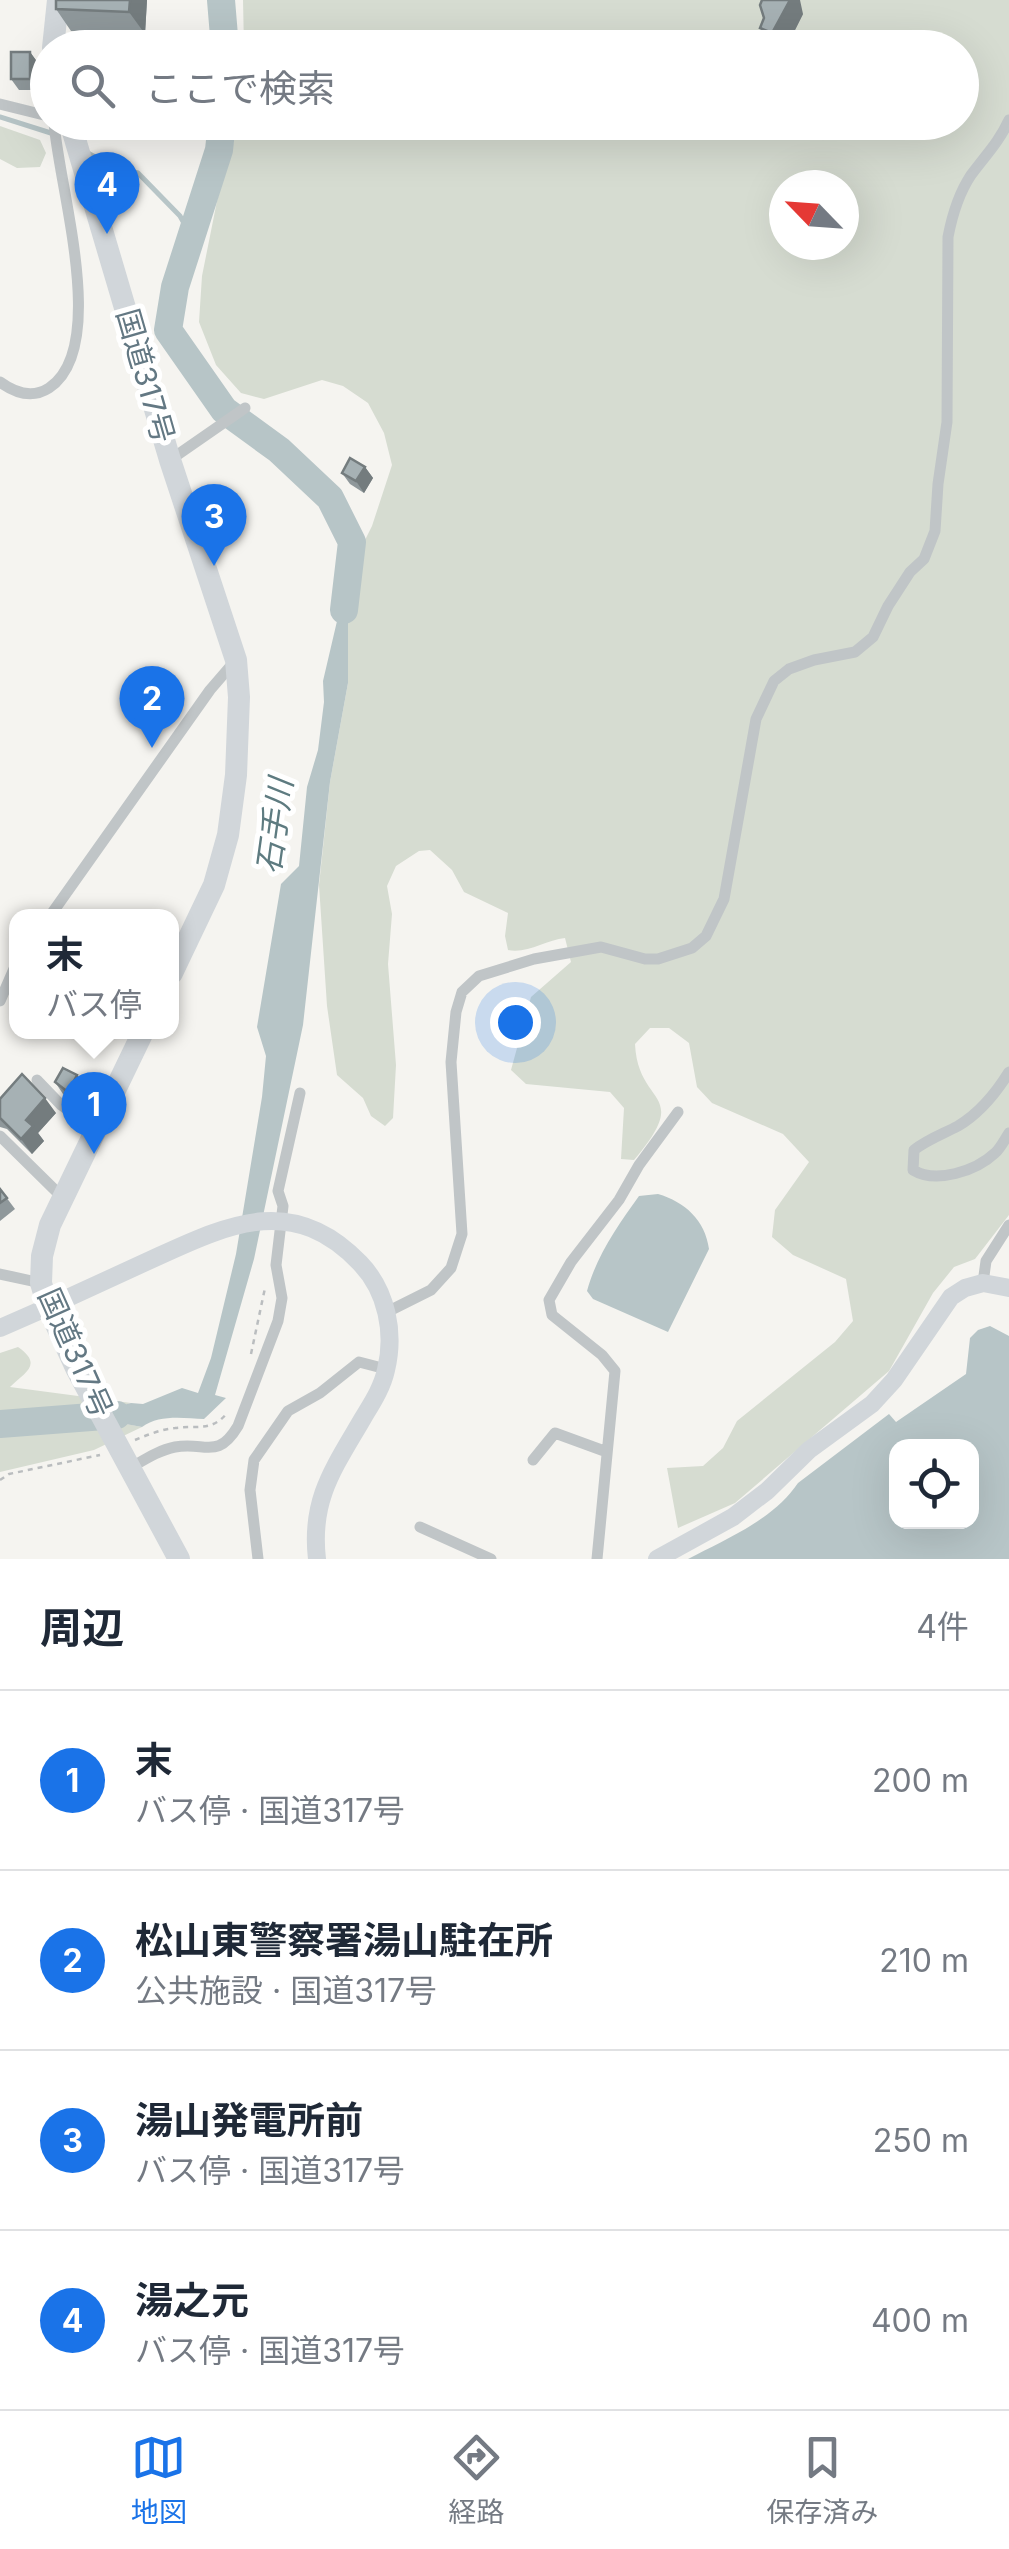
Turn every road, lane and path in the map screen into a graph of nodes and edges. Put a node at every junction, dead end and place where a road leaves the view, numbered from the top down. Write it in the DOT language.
graph roads {
  1 [pos="58,0"];
  2 [pos="55,30"];
  3 [pos="0,104"];
  4 [pos="30,112"];
  5 [pos="1009,120"];
  6 [pos="57,140"];
  7 [pos="75,140"];
  8 [pos="0,382"];
  9 [pos="245,408"];
  10 [pos="170,460"];
  11 [pos="236,660"];
  12 [pos="55,909"];
  13 [pos="179,958"];
  14 [pos="4,979"];
  15 [pos="0,1001"];
  16 [pos="140,1039"];
  17 [pos="1009,1072"];
  18 [pos="37,1080"];
  19 [pos="300,1093"];
  20 [pos="678,1112"];
  21 [pos="96,1129"];
  22 [pos="1009,1134"];
  23 [pos="0,1136"];
  24 [pos="64,1198"];
  25 [pos="1009,1225"];
  26 [pos="276,1265"];
  27 [pos="0,1274"];
  28 [pos="42,1283"];
  29 [pos="982,1283"];
  30 [pos="1009,1288"];
  31 [pos="48,1307"];
  32 [pos="387,1312"];
  33 [pos="0,1328"];
  34 [pos="247,1367"];
  35 [pos="386,1369"];
  36 [pos="235,1403"];
  37 [pos="607,1452"];
  38 [pos="123,1454"];
  39 [pos="533,1460"];
  40 [pos="0,1480"];
  41 [pos="420,1527"];
  42 [pos="179,1559"];
  43 [pos="258,1559"];
  44 [pos="317,1559"];
  45 [pos="490,1559"];
  46 [pos="597,1559"];
  47 [pos="657,1559"];
  1 -- 2 [label="highway"];
  3 -- 4 [label="street"];
  5 -- 32 [label="street"];
  6 -- 8 [label="street"];
  7 -- 10 [label="highway, 国道317号"];
  9 -- 10 [label="street"];
  10 -- 11 [label="highway, 国道317号"];
  11 -- 12 [label="street"];
  11 -- 13 [label="highway, 国道317号"];
  14 -- 15 [label="street"];
  16 -- 21 [label="highway, 国道317号"];
  17 -- 22 [label="street"];
  18 -- 21 [label="street"];
  19 -- 26 [label="street"];
  20 -- 37 [label="street"];
  21 -- 24 [label="highway, 国道317号"];
  23 -- 24 [label="street"];
  24 -- 28 [label="highway, 国道317号"];
  25 -- 29 [label="street"];
  26 -- 34 [label="path"];
  26 -- 38 [label="street"];
  27 -- 28 [label="street"];
  28 -- 31 [label="highway, 国道317号"];
  29 -- 30 [label="street"];
  29 -- 47 [label="street"];
  31 -- 32 [label="street"];
  31 -- 33 [label="street"];
  31 -- 38 [label="highway, 国道317号"];
  32 -- 35 [label="street"];
  35 -- 43 [label="street"];
  35 -- 44 [label="street"];
  36 -- 38 [label="path"];
  37 -- 39 [label="street"];
  37 -- 46 [label="street"];
  38 -- 40 [label="path"];
  38 -- 42 [label="highway, 国道317号"];
  41 -- 45 [label="street"];
}
